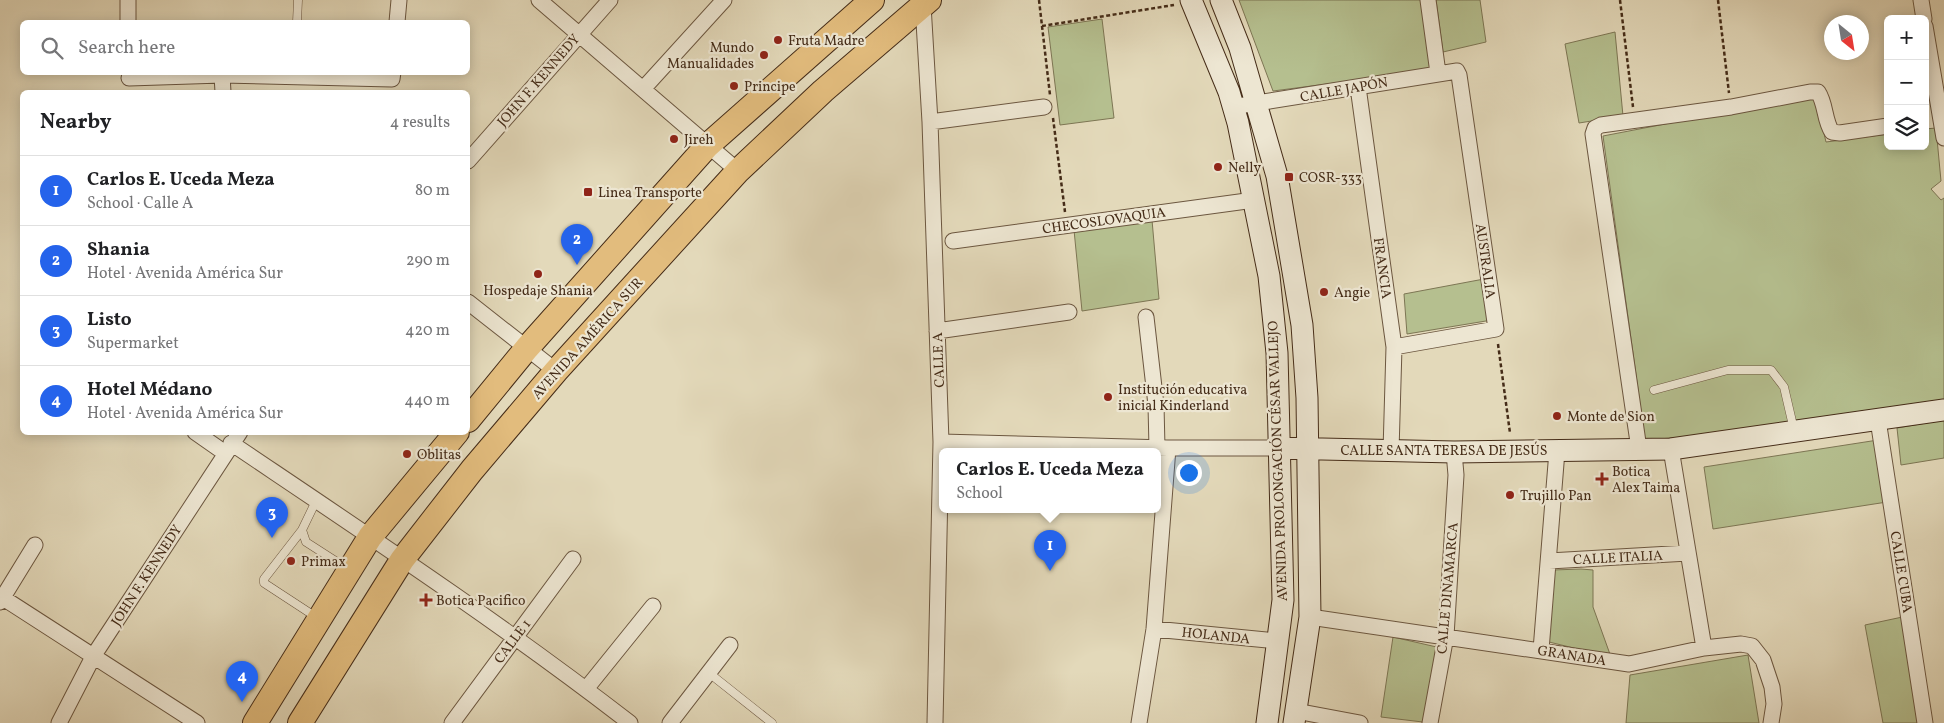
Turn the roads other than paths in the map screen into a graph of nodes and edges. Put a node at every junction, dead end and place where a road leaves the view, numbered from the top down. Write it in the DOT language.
graph roads {
  1 [pos="128,0"];
  2 [pos="298,0"];
  3 [pos="399,0"];
  4 [pos="539,0"];
  5 [pos="610,0"];
  6 [pos="724,0"];
  7 [pos="872,0"];
  8 [pos="1221,0"];
  9 [pos="1428,0"];
  10 [pos="1921,0"];
  11 [pos="1191,1"];
  12 [pos="923,2"];
  13 [pos="1923,15"];
  14 [pos="128,20"];
  15 [pos="297,20"];
  16 [pos="397,20"];
  17 [pos="578,34"];
  18 [pos="1929,50"];
  19 [pos="1457,71"];
  20 [pos="1438,73"];
  21 [pos="222,75"];
  22 [pos="393,75"];
  23 [pos="129,81"];
  24 [pos="1358,87"];
  25 [pos="643,89"];
  26 [pos="223,90"];
  27 [pos="1256,104"];
  28 [pos="1049,107"];
  29 [pos="1232,107"];
  30 [pos="1940,117"];
  31 [pos="1929,119"];
  32 [pos="930,122"];
  33 [pos="1884,127"];
  34 [pos="1944,138"];
  35 [pos="707,146"];
  36 [pos="470,159"];
  37 [pos="738,171"];
  38 [pos="1254,200"];
  39 [pos="953,241"];
  40 [pos="470,304"];
  41 [pos="1069,312"];
  42 [pos="1146,317"];
  43 [pos="937,331"];
  44 [pos="1394,347"];
  45 [pos="527,348"];
  46 [pos="556,371"];
  47 [pos="1654,390"];
  48 [pos="1944,410"];
  49 [pos="470,418"];
  50 [pos="1878,420"];
  51 [pos="1794,432"];
  52 [pos="205,435"];
  53 [pos="455,435"];
  54 [pos="941,442"];
  55 [pos="232,443"];
  56 [pos="941,448"];
  57 [pos="1162,448"];
  58 [pos="1278,448"];
  59 [pos="1308,449"];
  60 [pos="1639,449"];
  61 [pos="1671,449"];
  62 [pos="1391,451"];
  63 [pos="1557,451"];
  64 [pos="1454,452"];
  65 [pos="1161,471"];
  66 [pos="316,501"];
  67 [pos="939,513"];
  68 [pos="1159,513"];
  69 [pos="302,530"];
  70 [pos="370,537"];
  71 [pos="35,546"];
  72 [pos="1688,553"];
  73 [pos="574,559"];
  74 [pos="402,560"];
  75 [pos="1549,561"];
  76 [pos="349,570"];
  77 [pos="1,598"];
  78 [pos="653,606"];
  79 [pos="1310,617"];
  80 [pos="319,618"];
  81 [pos="1154,629"];
  82 [pos="1446,636"];
  83 [pos="514,638"];
  84 [pos="1278,642"];
  85 [pos="730,645"];
  86 [pos="1704,648"];
  87 [pos="1541,650"];
  88 [pos="94,655"];
  89 [pos="709,673"];
  90 [pos="586,689"];
  91 [pos="1295,717"];
  92 [pos="453,722"];
  93 [pos="59,723"];
  94 [pos="197,723"];
  95 [pos="255,723"];
  96 [pos="300,723"];
  97 [pos="630,723"];
  98 [pos="670,723"];
  99 [pos="772,723"];
  100 [pos="935,723"];
  101 [pos="1138,723"];
  102 [pos="1267,723"];
  103 [pos="1360,723"];
  104 [pos="1430,723"];
  105 [pos="1772,723"];
  106 [pos="1925,723"];
  1 -- 14 [label="street"];
  2 -- 15 [label="lane"];
  3 -- 16 [label="street"];
  4 -- 17 [label="street"];
  5 -- 17 [label="street, JOHN F. KENNEDY"];
  6 -- 25 [label="street"];
  7 -- 35 [label="main road"];
  8 -- 27 [label="main road, AVENIDA PROLONGACIÓN CÉSAR VALLEJO"];
  9 -- 20 [label="street"];
  10 -- 13 [label="street"];
  11 -- 29 [label="main road, AVENIDA PROLONGACIÓN CÉSAR VALLEJO"];
  12 -- 32 [label="street, CALLE A"];
  12 -- 37 [label="main road, AVENIDA AMÉRICA SUR"];
  17 -- 25 [label="street"];
  17 -- 36 [label="street, JOHN F. KENNEDY"];
  18 -- 30 [label="street"];
  19 -- 20 [label="street, CALLE JAPÓN"];
  19 -- 44 [label="street, AUSTRALIA"];
  20 -- 24 [label="street, CALLE JAPÓN"];
  21 -- 22 [label="street"];
  21 -- 23 [label="street"];
  21 -- 26 [label="street"];
  24 -- 27 [label="street, CALLE JAPÓN"];
  24 -- 44 [label="street, FRANCIA"];
  25 -- 35 [label="street"];
  27 -- 29 [label="street, CALLE JAPÓN"];
  27 -- 59 [label="main road, AVENIDA PROLONGACIÓN CÉSAR VALLEJO"];
  28 -- 32 [label="street"];
  29 -- 38 [label="main road, AVENIDA PROLONGACIÓN CÉSAR VALLEJO"];
  30 -- 31 [label="street"];
  30 -- 34 [label="street"];
  32 -- 43 [label="street, CALLE A"];
  33 -- 60 [label="street"];
  35 -- 37 [label="street"];
  35 -- 45 [label="main road"];
  37 -- 46 [label="main road, AVENIDA AMÉRICA SUR"];
  38 -- 39 [label="street, CHECOSLOVAQUIA"];
  38 -- 58 [label="main road, AVENIDA PROLONGACIÓN CÉSAR VALLEJO"];
  40 -- 45 [label="street"];
  41 -- 43 [label="street"];
  42 -- 57 [label="street"];
  43 -- 54 [label="street, CALLE A"];
  44 -- 62 [label="street, FRANCIA"];
  45 -- 46 [label="street"];
  45 -- 49 [label="main road"];
  46 -- 74 [label="main road, AVENIDA AMÉRICA SUR"];
  47 -- 51 [label="lane"];
  48 -- 50 [label="main road, CALLE SANTA TERESA DE JESÚS"];
  50 -- 51 [label="main road, CALLE SANTA TERESA DE JESÚS"];
  50 -- 106 [label="street, CALLE CUBA"];
  51 -- 61 [label="main road, CALLE SANTA TERESA DE JESÚS"];
  52 -- 55 [label="street"];
  53 -- 70 [label="main road"];
  54 -- 56 [label="street, CALLE A"];
  54 -- 57 [label="street, CALLE SANTA TERESA DE JESÚS"];
  55 -- 66 [label="street"];
  55 -- 88 [label="street, JOHN F. KENNEDY"];
  57 -- 58 [label="street, CALLE SANTA TERESA DE JESÚS"];
  57 -- 65 [label="street"];
  58 -- 59 [label="main road, CALLE SANTA TERESA DE JESÚS"];
  58 -- 84 [label="main road, AVENIDA PROLONGACIÓN CÉSAR VALLEJO"];
  59 -- 62 [label="main road, CALLE SANTA TERESA DE JESÚS"];
  59 -- 79 [label="main road, AVENIDA PROLONGACIÓN CÉSAR VALLEJO"];
  60 -- 61 [label="main road, CALLE SANTA TERESA DE JESÚS"];
  60 -- 63 [label="main road, CALLE SANTA TERESA DE JESÚS"];
  61 -- 72 [label="street"];
  62 -- 64 [label="main road, CALLE SANTA TERESA DE JESÚS"];
  63 -- 64 [label="main road, CALLE SANTA TERESA DE JESÚS"];
  63 -- 75 [label="street"];
  64 -- 82 [label="street, CALLE DINAMARCA"];
  66 -- 69 [label="lane"];
  66 -- 70 [label="street"];
  67 -- 100 [label="street, CALLE A"];
  68 -- 81 [label="street"];
  69 -- 76 [label="lane"];
  69 -- 80 [label="lane"];
  70 -- 74 [label="street"];
  70 -- 76 [label="main road"];
  71 -- 77 [label="street"];
  72 -- 75 [label="street, CALLE ITALIA"];
  72 -- 86 [label="street"];
  73 -- 83 [label="street, CALLE 1"];
  74 -- 83 [label="street"];
  74 -- 96 [label="main road, AVENIDA AMÉRICA SUR"];
  75 -- 87 [label="street"];
  76 -- 80 [label="main road"];
  77 -- 88 [label="street"];
  78 -- 90 [label="street"];
  79 -- 82 [label="street, GRANADA"];
  79 -- 91 [label="main road, AVENIDA PROLONGACIÓN CÉSAR VALLEJO"];
  80 -- 95 [label="main road"];
  81 -- 84 [label="street, HOLANDA"];
  81 -- 101 [label="street"];
  82 -- 87 [label="street, GRANADA"];
  82 -- 104 [label="street, CALLE DINAMARCA"];
  83 -- 90 [label="street"];
  83 -- 92 [label="street, CALLE 1"];
  84 -- 102 [label="main road, AVENIDA PROLONGACIÓN CÉSAR VALLEJO"];
  85 -- 89 [label="street"];
  86 -- 87 [label="street, GRANADA"];
  86 -- 105 [label="street, GRANADA"];
  88 -- 93 [label="street, JOHN F. KENNEDY"];
  88 -- 94 [label="street"];
  89 -- 98 [label="street"];
  89 -- 99 [label="lane"];
  90 -- 97 [label="street"];
  91 -- 103 [label="street"];
}
